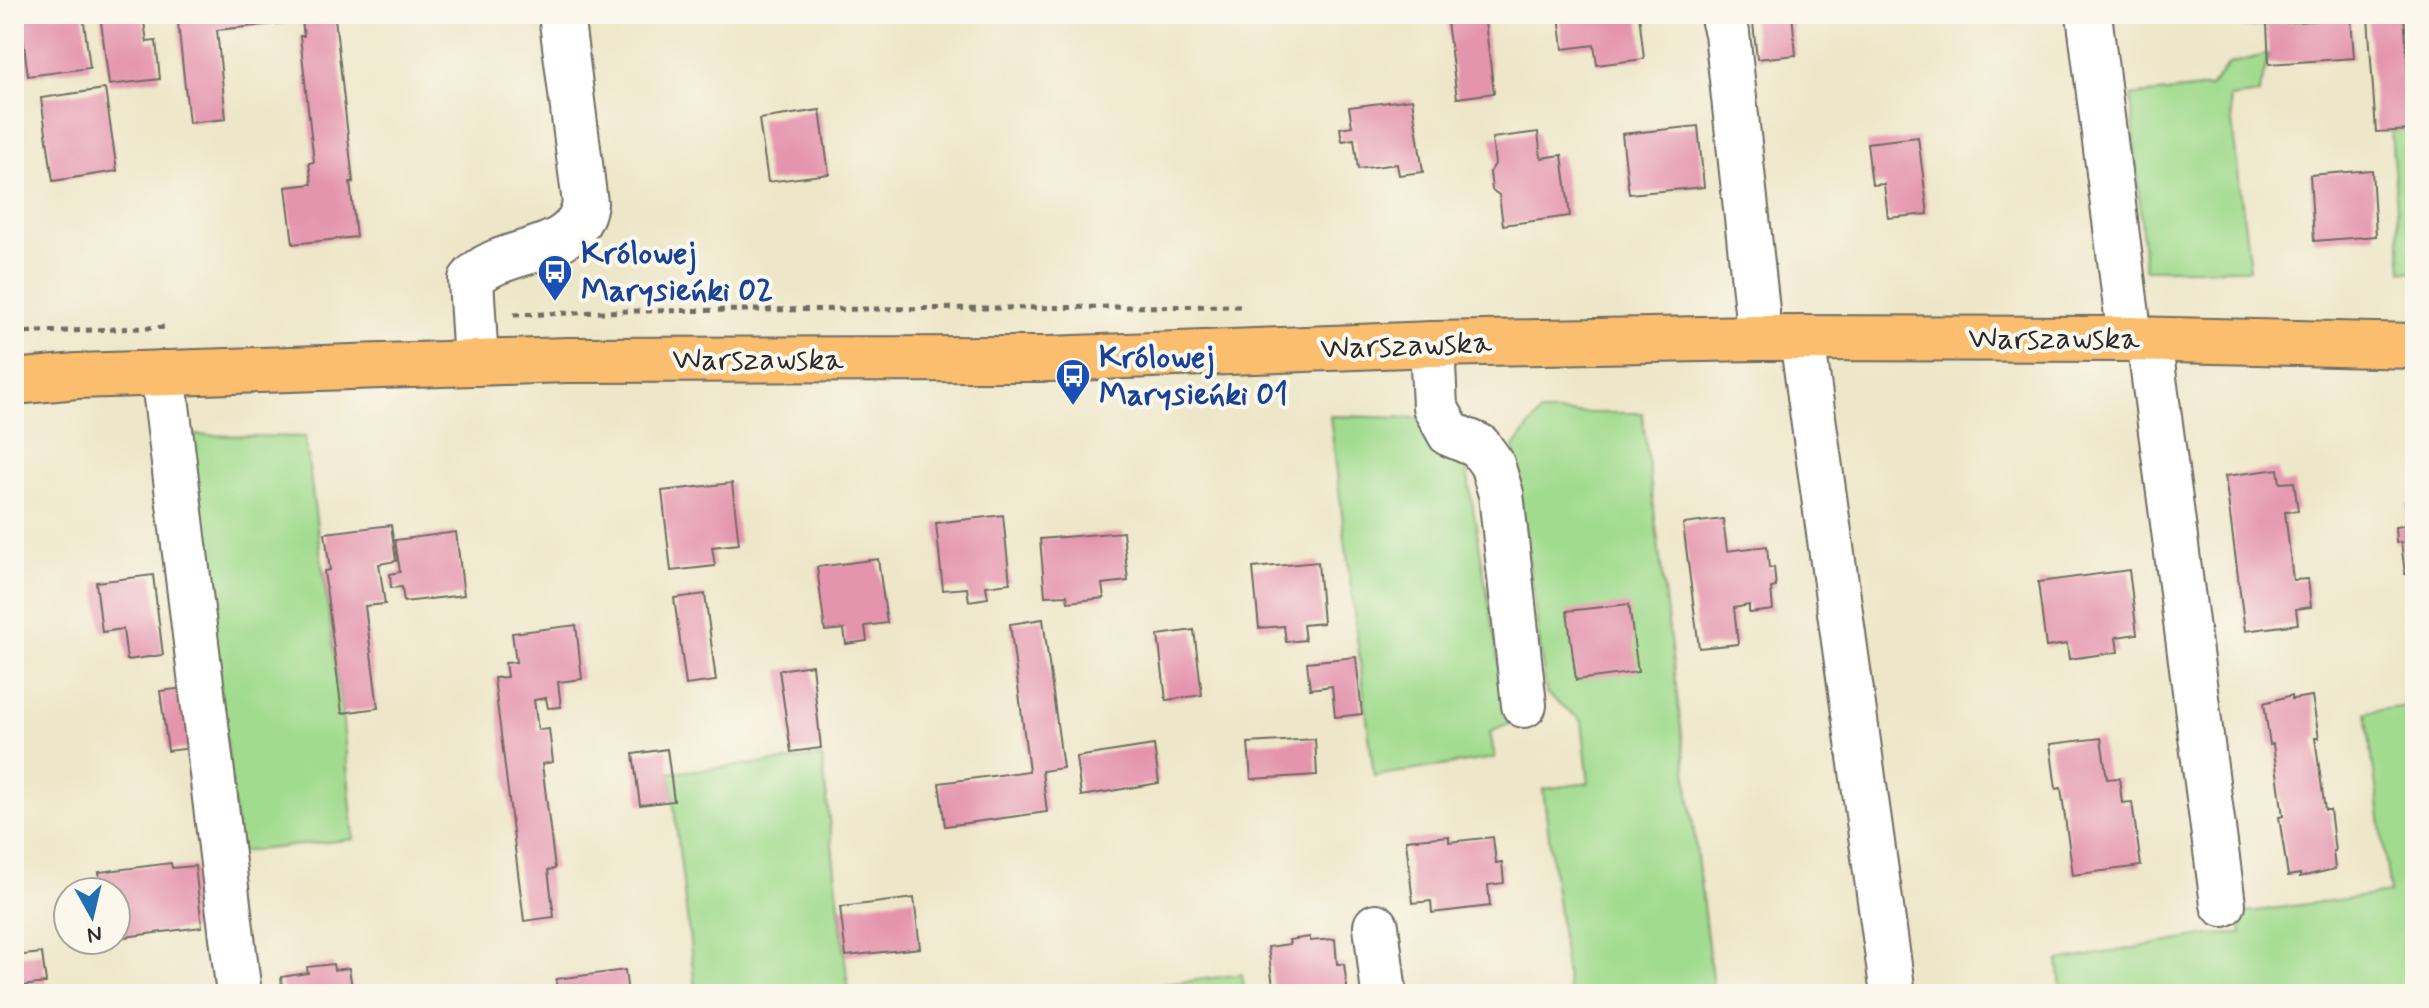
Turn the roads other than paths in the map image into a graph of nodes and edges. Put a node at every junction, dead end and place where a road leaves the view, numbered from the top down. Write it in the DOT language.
graph roads {
  1 [pos="561,14"];
  2 [pos="1722,14"];
  3 [pos="2089,14"];
  4 [pos="1757,338"];
  5 [pos="1802,338"];
  6 [pos="2140,340"];
  7 [pos="1432,344"];
  8 [pos="2415,346"];
  9 [pos="476,363"];
  10 [pos="163,373"];
  11 [pos="14,382"];
  12 [pos="1524,705"];
  13 [pos="2223,904"];
  14 [pos="1376,926"];
  15 [pos="239,994"];
  16 [pos="1384,994"];
  17 [pos="1893,994"];
  1 -- 9 [label="street"];
  2 -- 4 [label="street"];
  3 -- 6 [label="street"];
  4 -- 5 [label="main road, Warszawska"];
  4 -- 7 [label="main road, Warszawska"];
  5 -- 6 [label="main road, Warszawska"];
  5 -- 17 [label="street"];
  6 -- 8 [label="main road, Warszawska"];
  6 -- 13 [label="street"];
  7 -- 9 [label="main road, Warszawska"];
  7 -- 12 [label="street"];
  9 -- 10 [label="main road, Warszawska"];
  10 -- 11 [label="main road, Warszawska"];
  10 -- 15 [label="street"];
  14 -- 16 [label="street"];
}
